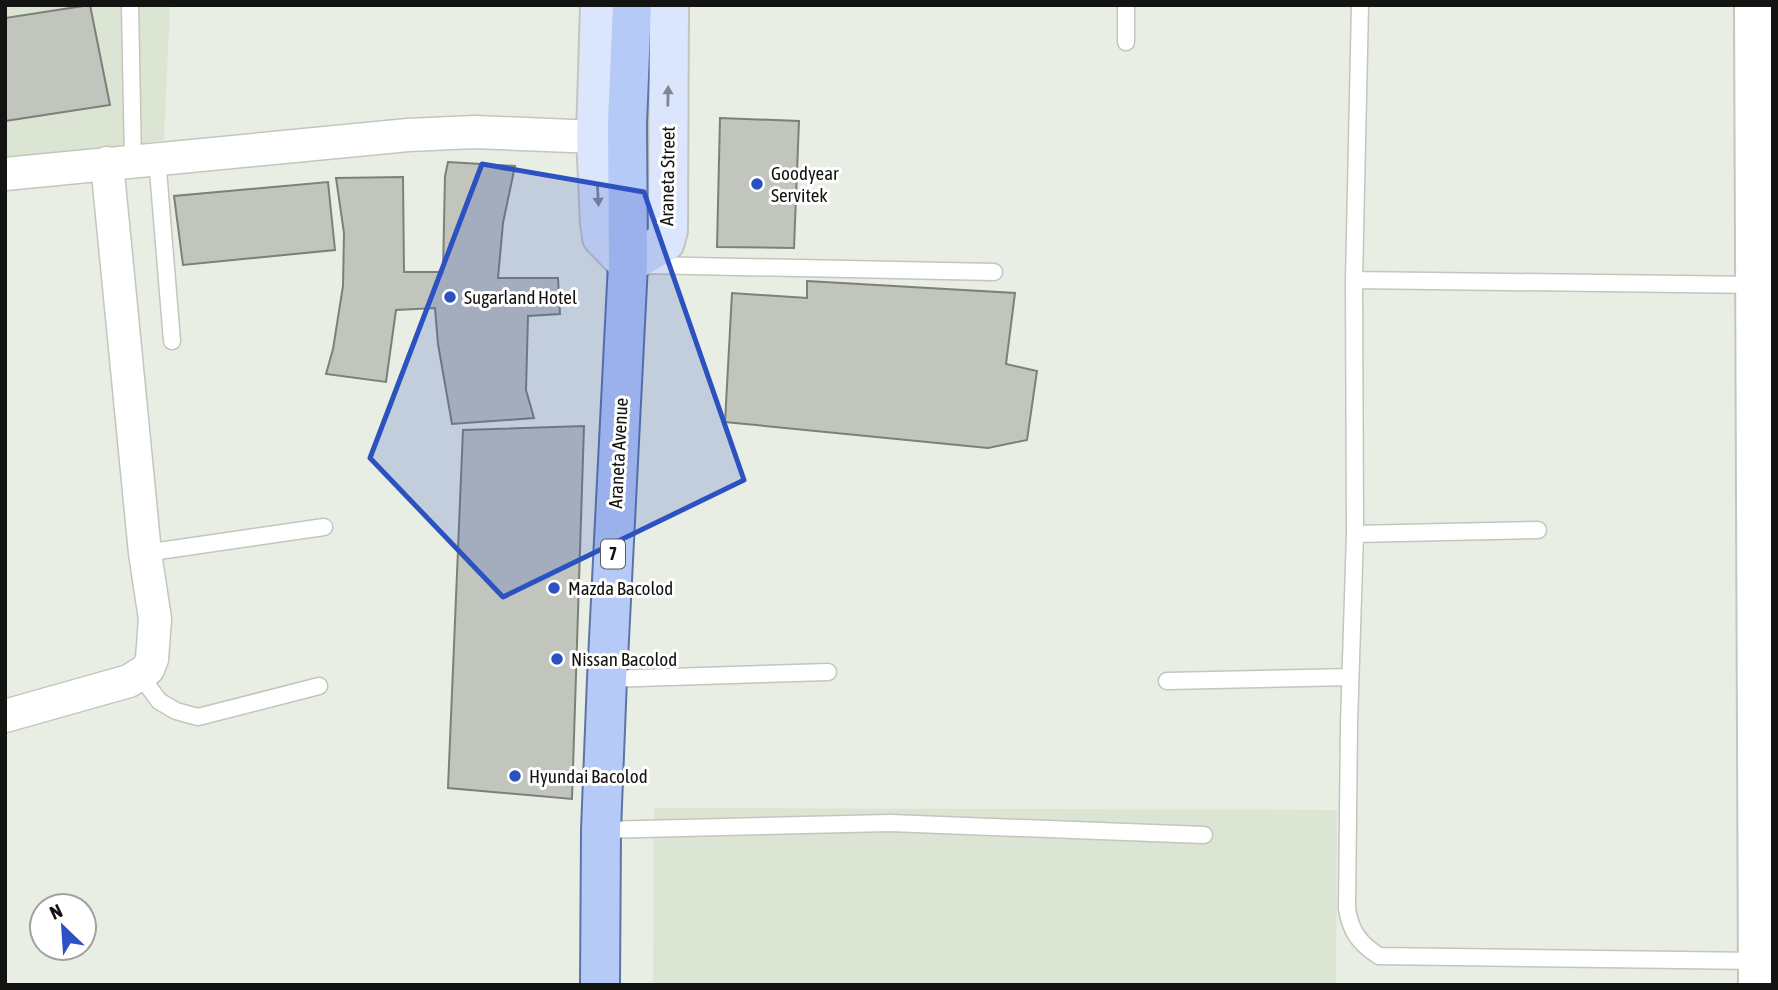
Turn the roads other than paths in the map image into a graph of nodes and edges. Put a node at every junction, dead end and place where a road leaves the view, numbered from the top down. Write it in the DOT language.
graph roads {
  1 [pos="130,5"];
  2 [pos="600,5"];
  3 [pos="632,5"];
  4 [pos="669,5"];
  5 [pos="1126,5"];
  6 [pos="1360,5"];
  7 [pos="1754,5"];
  8 [pos="1126,42"];
  9 [pos="596,137"];
  10 [pos="132,161"];
  11 [pos="5,174"];
  12 [pos="628,264"];
  13 [pos="994,272"];
  14 [pos="1354,280"];
  15 [pos="1764,285"];
  16 [pos="172,341"];
  17 [pos="324,527"];
  18 [pos="1538,530"];
  19 [pos="1355,534"];
  20 [pos="145,553"];
  21 [pos="828,672"];
  22 [pos="140,675"];
  23 [pos="1350,677"];
  24 [pos="607,679"];
  25 [pos="1167,681"];
  26 [pos="319,686"];
  27 [pos="5,716"];
  28 [pos="601,830"];
  29 [pos="1204,835"];
  30 [pos="1763,969"];
  31 [pos="600,985"];
  1 -- 10 [label="lane"];
  2 -- 9 [label="main road"];
  3 -- 12 [label="main road, Araneta Avenue / 7"];
  12 -- 4 [label="main road, Araneta Street, one-way"];
  5 -- 8 [label="lane"];
  6 -- 14 [label="lane"];
  7 -- 15 [label="street"];
  9 -- 10 [label="street"];
  9 -- 12 [label="main road, one-way"];
  10 -- 11 [label="street"];
  10 -- 16 [label="lane"];
  10 -- 20 [label="street"];
  12 -- 13 [label="lane"];
  12 -- 24 [label="main road, Araneta Avenue / 7"];
  14 -- 15 [label="lane"];
  14 -- 19 [label="lane"];
  15 -- 30 [label="street"];
  17 -- 20 [label="lane"];
  18 -- 19 [label="lane"];
  19 -- 23 [label="lane"];
  20 -- 22 [label="street"];
  21 -- 24 [label="lane"];
  22 -- 26 [label="lane"];
  22 -- 27 [label="street"];
  23 -- 25 [label="lane"];
  23 -- 30 [label="lane"];
  24 -- 28 [label="main road, Araneta Avenue / 7"];
  28 -- 29 [label="lane"];
  28 -- 31 [label="main road, Araneta Avenue / 7"];
}
